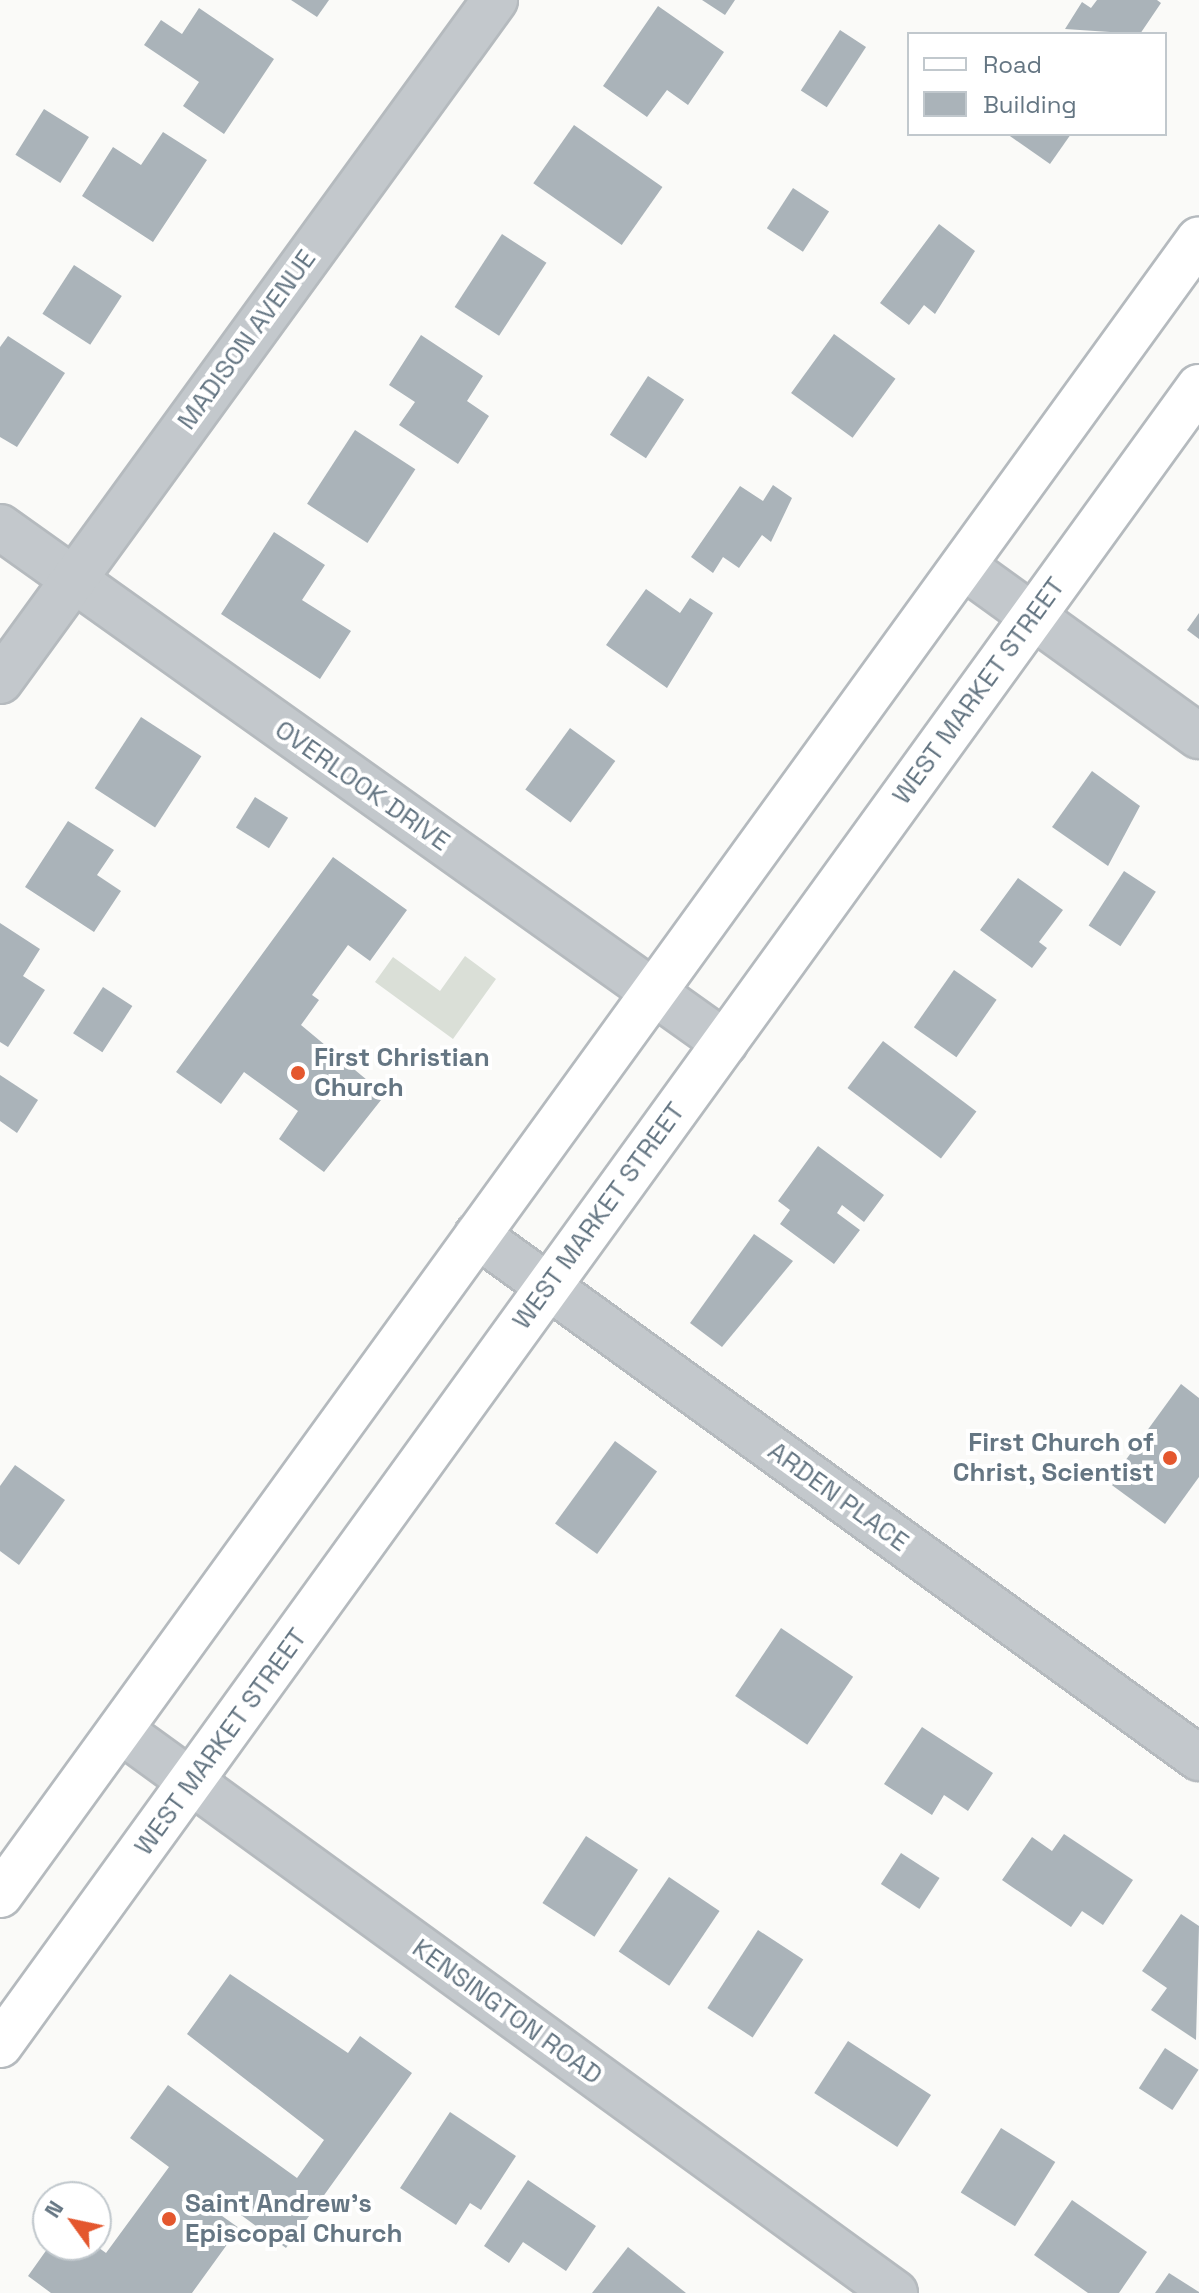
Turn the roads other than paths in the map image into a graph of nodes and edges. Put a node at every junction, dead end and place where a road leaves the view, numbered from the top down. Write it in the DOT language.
graph roads {
  1 [pos="495,0"];
  2 [pos="1199,239"];
  3 [pos="1199,387"];
  4 [pos="0,527"];
  5 [pos="963,566"];
  6 [pos="72,580"];
  7 [pos="1033,616"];
  8 [pos="0,681"];
  9 [pos="1199,736"];
  10 [pos="654,993"];
  11 [pos="725,1043"];
  12 [pos="477,1235"];
  13 [pos="548,1286"];
  14 [pos="120,1730"];
  15 [pos="1199,1758"];
  16 [pos="191,1782"];
  17 [pos="0,1895"];
  18 [pos="0,2045"];
  19 [pos="895,2293"];
  1 -- 6 [label="street, MADISON AVENUE"];
  2 -- 5 [label="main road"];
  3 -- 7 [label="main road, WEST MARKET STREET"];
  4 -- 6 [label="street, OVERLOOK DRIVE"];
  5 -- 7 [label="street"];
  5 -- 10 [label="main road"];
  6 -- 8 [label="street, MADISON AVENUE"];
  6 -- 10 [label="street, OVERLOOK DRIVE"];
  7 -- 9 [label="street"];
  7 -- 11 [label="main road, WEST MARKET STREET"];
  10 -- 11 [label="street, OVERLOOK DRIVE"];
  10 -- 12 [label="main road"];
  11 -- 13 [label="main road, WEST MARKET STREET"];
  12 -- 13 [label="street, ARDEN PLACE"];
  12 -- 14 [label="main road"];
  13 -- 15 [label="street, ARDEN PLACE"];
  13 -- 16 [label="main road, WEST MARKET STREET"];
  14 -- 16 [label="street, KENSINGTON ROAD"];
  14 -- 17 [label="main road"];
  16 -- 18 [label="main road, WEST MARKET STREET"];
  16 -- 19 [label="street, KENSINGTON ROAD"];
}
